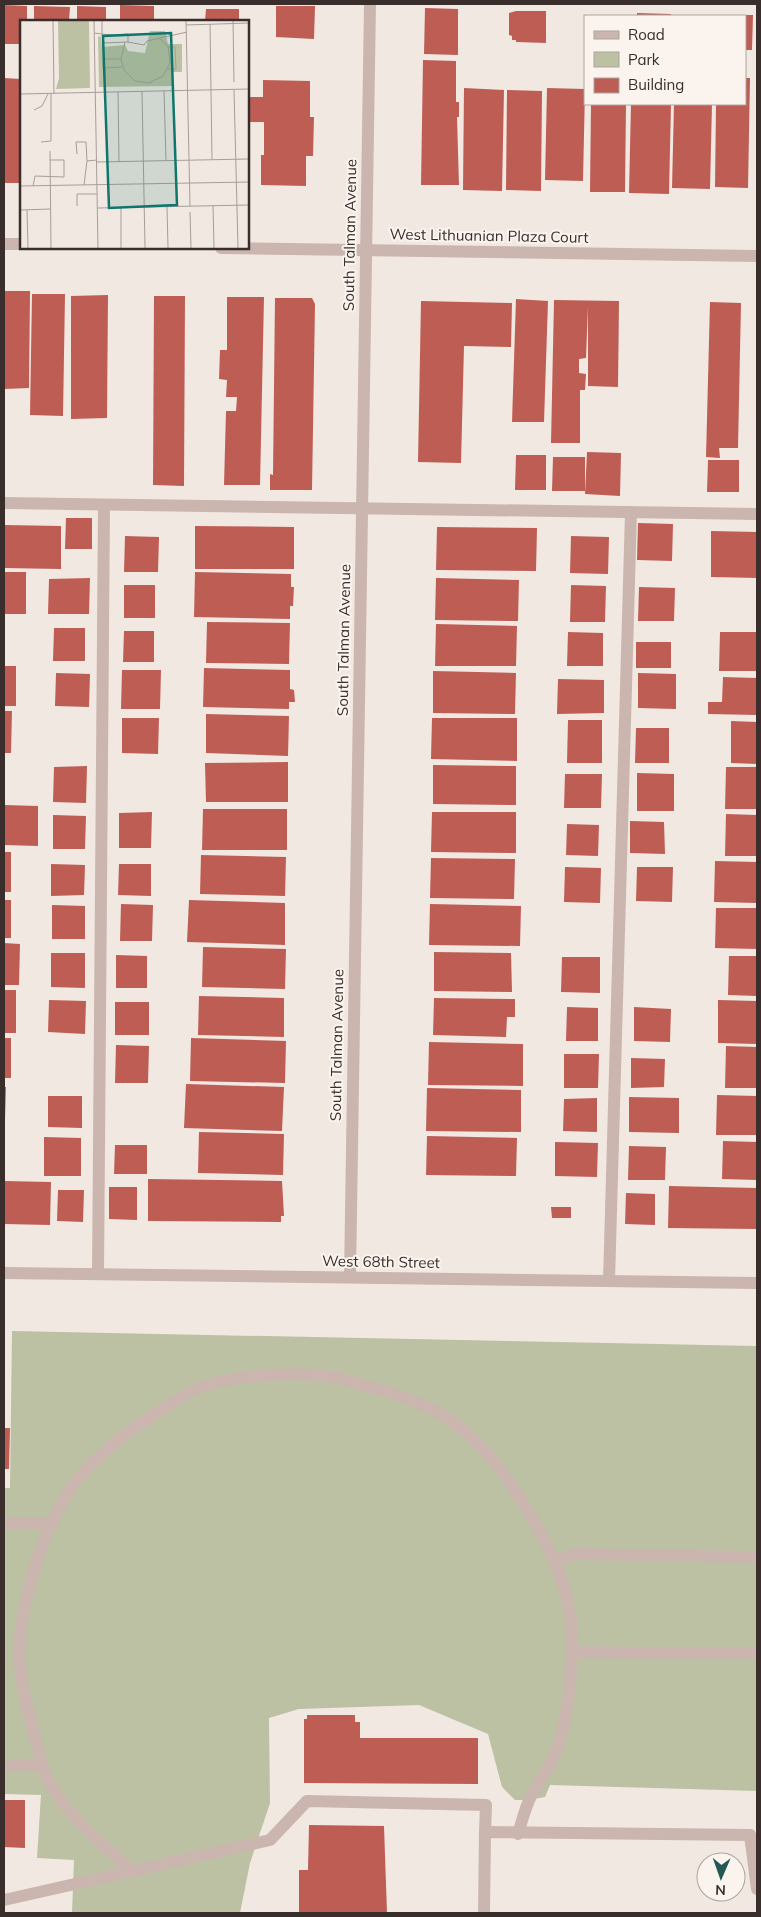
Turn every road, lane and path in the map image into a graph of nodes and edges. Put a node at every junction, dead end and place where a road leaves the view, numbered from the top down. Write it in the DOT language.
graph roads {
  1 [pos="370,4"];
  2 [pos="4,244"];
  3 [pos="20,244"];
  4 [pos="249,248"];
  5 [pos="366,250"];
  6 [pos="757,256"];
  7 [pos="4,503"];
  8 [pos="104,505"];
  9 [pos="362,508"];
  10 [pos="631,512"];
  11 [pos="757,514"];
  12 [pos="4,1273"];
  13 [pos="98,1274"];
  14 [pos="350,1278"];
  15 [pos="609,1282"];
  16 [pos="757,1283"];
  17 [pos="4,1523"];
  18 [pos="53,1524"];
  19 [pos="757,1557"];
  20 [pos="554,1560"];
  21 [pos="572,1652"];
  22 [pos="757,1654"];
  23 [pos="4,1766"];
  24 [pos="43,1766"];
  25 [pos="485,1832"];
  26 [pos="518,1834"];
  27 [pos="133,1872"];
  28 [pos="757,1889"];
  29 [pos="4,1900"];
  30 [pos="484,1913"];
  1 -- 5 [label="street, South Talman Avenue"];
  2 -- 3 [label="street"];
  4 -- 5 [label="street, West Lithuanian Plaza Court"];
  5 -- 6 [label="street, West Lithuanian Plaza Court"];
  5 -- 9 [label="street, South Talman Avenue"];
  7 -- 8 [label="street"];
  8 -- 9 [label="street"];
  8 -- 13 [label="street"];
  9 -- 10 [label="street"];
  9 -- 14 [label="street, South Talman Avenue"];
  10 -- 11 [label="street"];
  10 -- 15 [label="street"];
  12 -- 13 [label="street, West 68th Street"];
  13 -- 14 [label="street, West 68th Street"];
  14 -- 15 [label="street, West 68th Street"];
  15 -- 16 [label="street, West 68th Street"];
  17 -- 18 [label="street"];
  18 -- 20 [label="street"];
  18 -- 24 [label="street"];
  19 -- 20 [label="street"];
  20 -- 21 [label="street"];
  21 -- 22 [label="street"];
  21 -- 26 [label="street"];
  23 -- 24 [label="street"];
  24 -- 27 [label="street"];
  25 -- 26 [label="street"];
  25 -- 27 [label="street"];
  25 -- 30 [label="street"];
  26 -- 28 [label="street"];
  27 -- 29 [label="street"];
}
